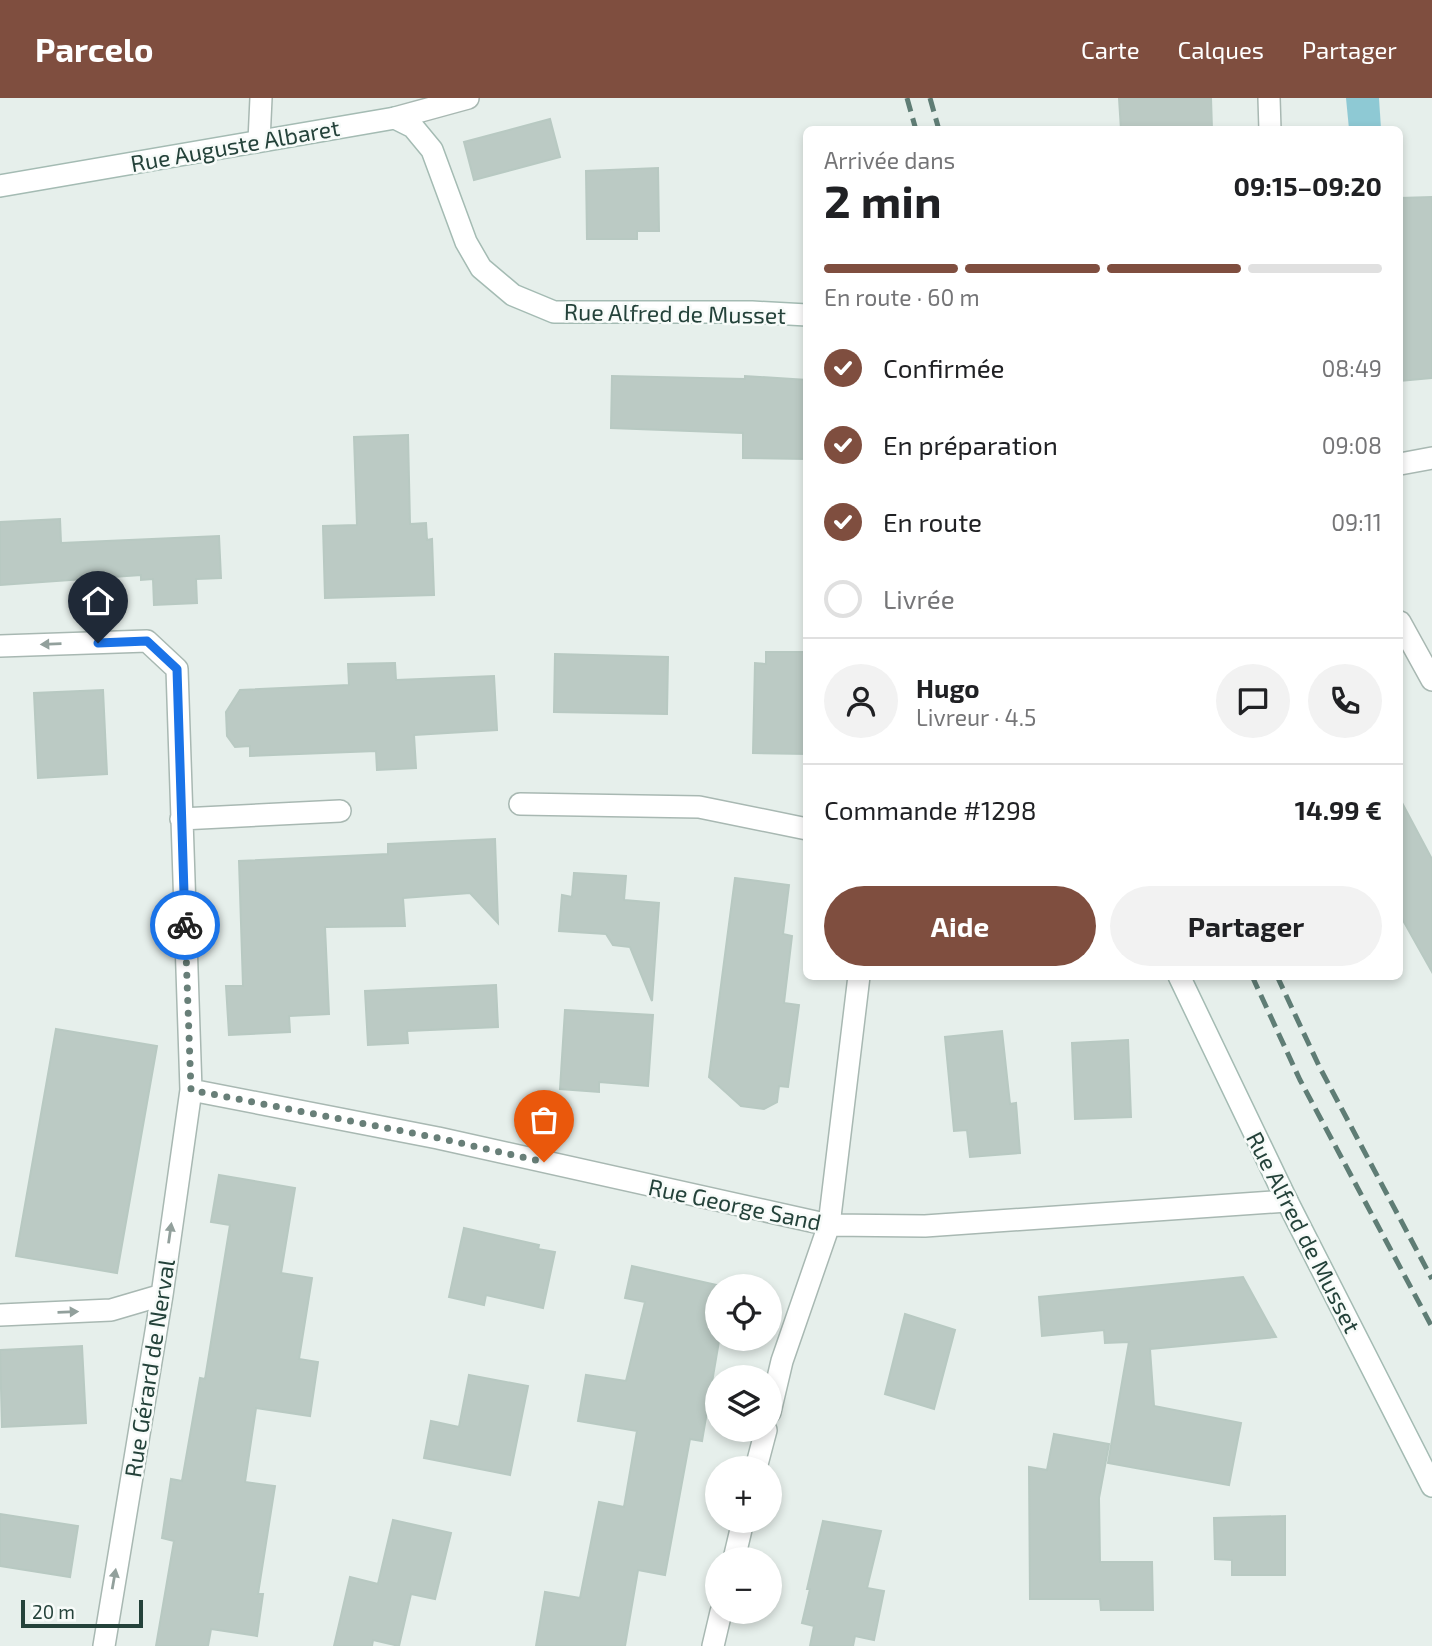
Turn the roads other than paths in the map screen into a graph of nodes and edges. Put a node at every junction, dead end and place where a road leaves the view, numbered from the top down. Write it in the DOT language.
graph roads {
  1 [pos="261,98"];
  2 [pos="468,98"];
  3 [pos="1269,98"];
  4 [pos="396,118"];
  5 [pos="1270,126"];
  6 [pos="259,141"];
  7 [pos="0,186"];
  8 [pos="803,315"];
  9 [pos="1432,458"];
  10 [pos="1403,463"];
  11 [pos="1403,627"];
  12 [pos="0,646"];
  13 [pos="1432,680"];
  14 [pos="520,804"];
  15 [pos="340,811"];
  16 [pos="181,819"];
  17 [pos="803,828"];
  18 [pos="859,980"];
  19 [pos="1181,980"];
  20 [pos="191,1090"];
  21 [pos="1287,1201"];
  22 [pos="829,1226"];
  23 [pos="162,1295"];
  24 [pos="0,1315"];
  25 [pos="781,1365"];
  26 [pos="1432,1486"];
  27 [pos="718,1624"];
  28 [pos="104,1646"];
  29 [pos="713,1646"];
  1 -- 6 [label="street"];
  2 -- 4 [label="street, Rue Auguste Albaret"];
  3 -- 5 [label="street"];
  4 -- 6 [label="street, Rue Auguste Albaret"];
  4 -- 8 [label="street, Rue Alfred de Musset"];
  6 -- 7 [label="street, Rue Auguste Albaret"];
  9 -- 10 [label="street"];
  11 -- 13 [label="street"];
  16 -- 12 [label="street, Rue Gérard de Nerval, one-way"];
  14 -- 17 [label="street"];
  15 -- 16 [label="street"];
  16 -- 20 [label="street, Rue Gérard de Nerval"];
  18 -- 22 [label="street"];
  19 -- 21 [label="street, Rue Alfred de Musset"];
  20 -- 22 [label="street, Rue George Sand"];
  23 -- 20 [label="street, Rue Gérard de Nerval, one-way"];
  21 -- 22 [label="street, Rue George Sand"];
  21 -- 26 [label="street, Rue Alfred de Musset"];
  22 -- 25 [label="street"];
  24 -- 23 [label="street, one-way"];
  28 -- 23 [label="street, Rue Gérard de Nerval, one-way"];
  27 -- 29 [label="street"];
}
